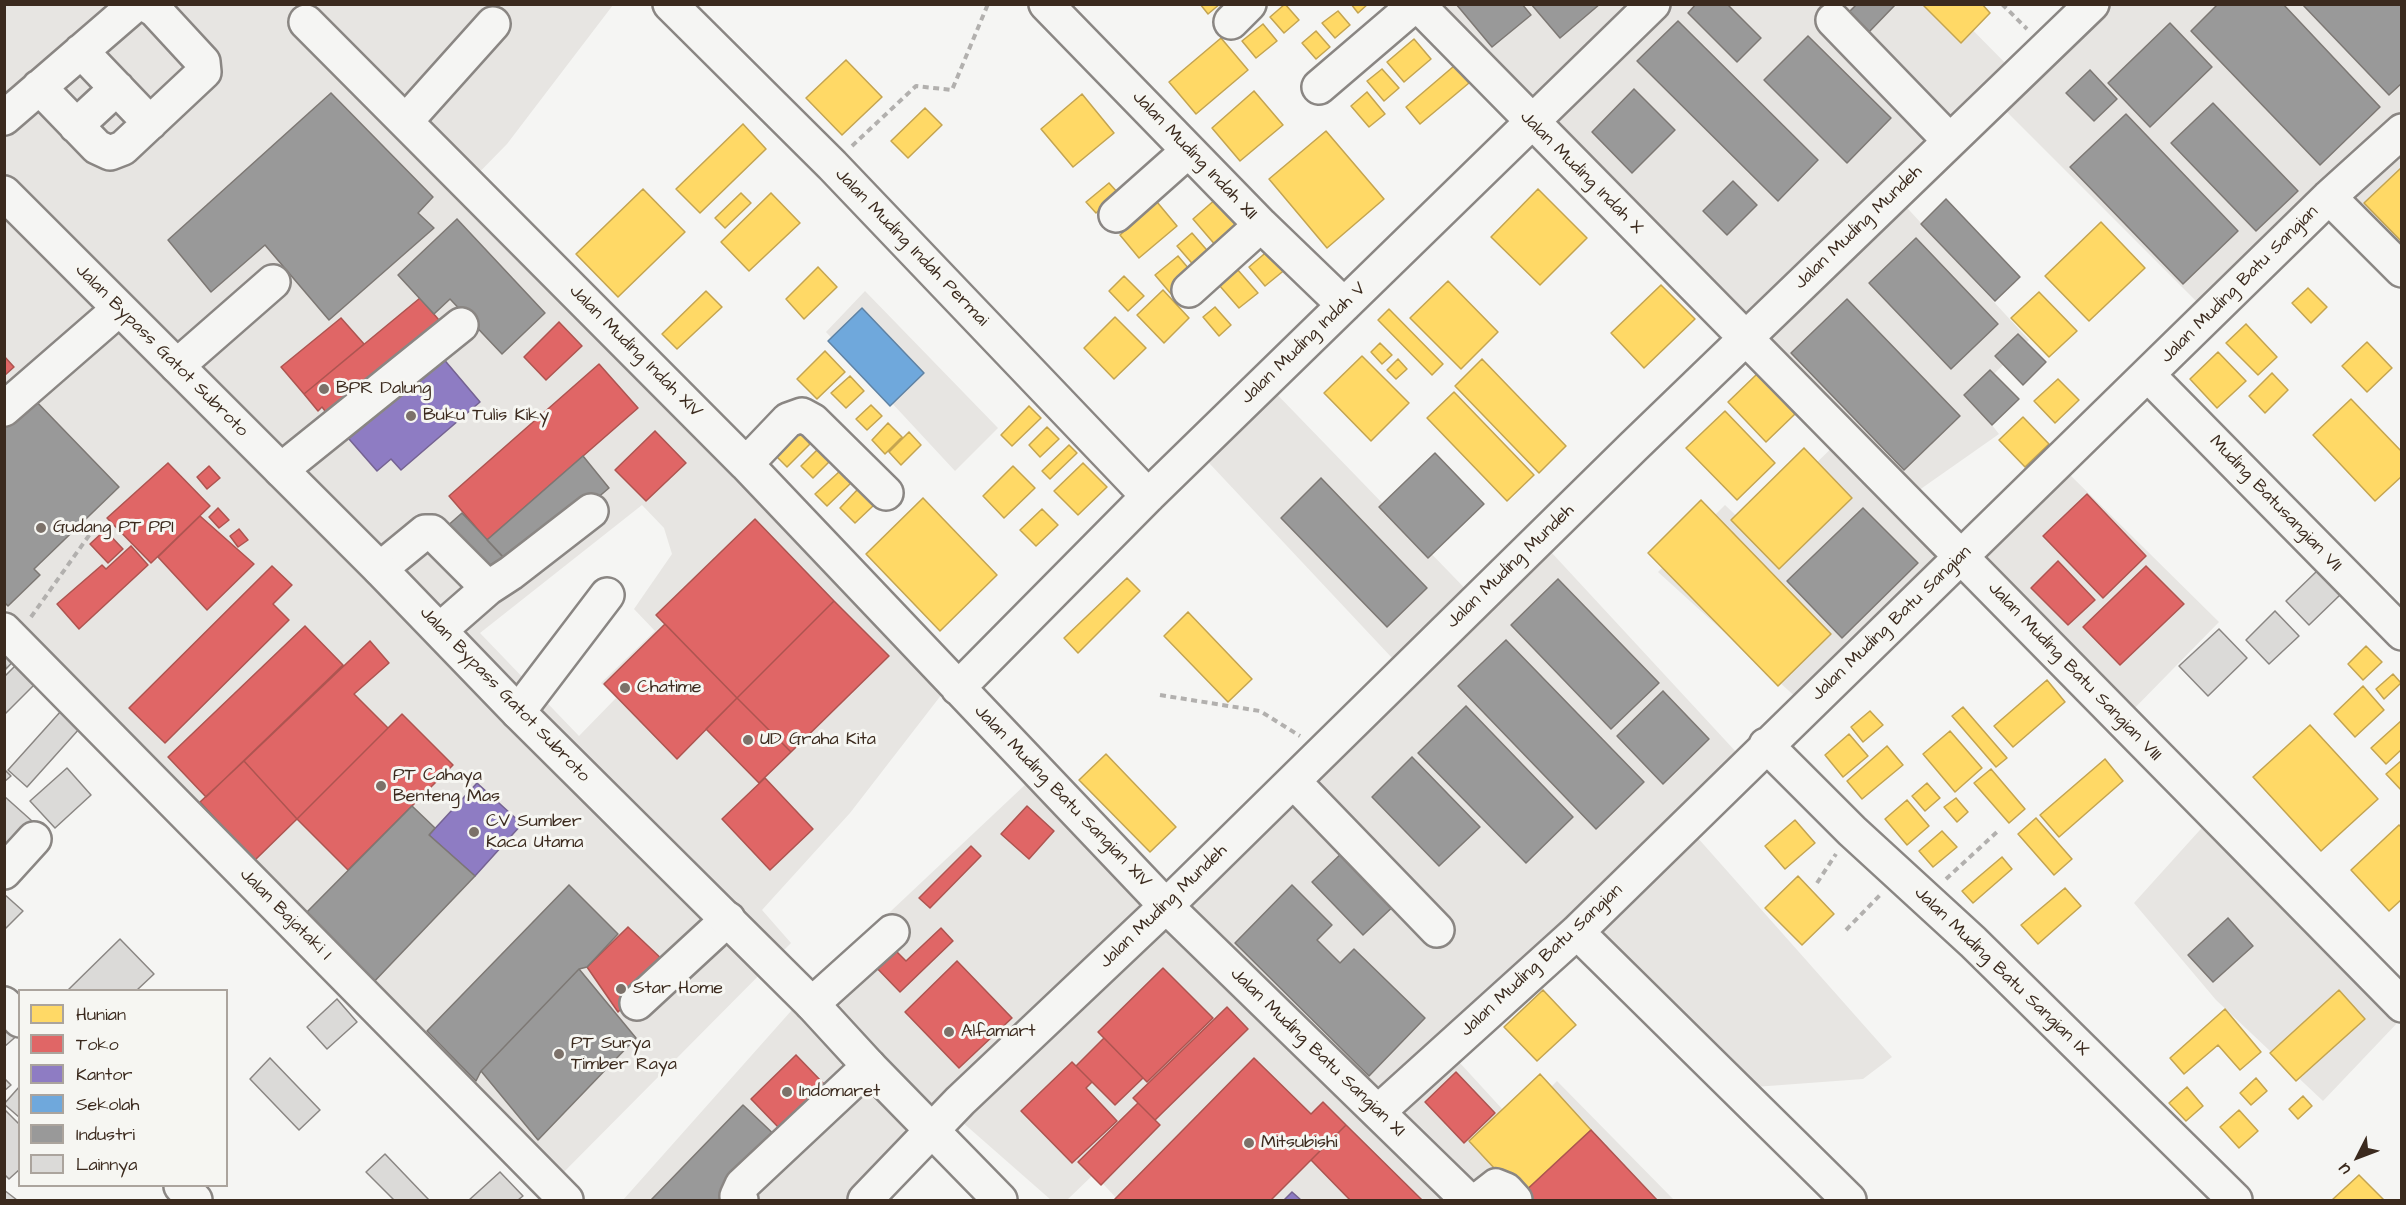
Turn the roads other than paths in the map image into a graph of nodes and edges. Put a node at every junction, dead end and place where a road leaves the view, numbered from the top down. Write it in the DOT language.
graph roads {
  1 [pos="136,4"];
  2 [pos="145,4"];
  3 [pos="670,4"];
  4 [pos="1046,4"];
  5 [pos="1417,4"];
  6 [pos="1653,4"];
  7 [pos="2092,4"];
  8 [pos="1833,20"];
  9 [pos="306,22"];
  10 [pos="493,24"];
  11 [pos="81,51"];
  12 [pos="39,87"];
  13 [pos="1318,87"];
  14 [pos="117,88"];
  15 [pos="4,118"];
  16 [pos="406,121"];
  17 [pos="150,123"];
  18 [pos="1532,124"];
  19 [pos="76,126"];
  20 [pos="2402,131"];
  21 [pos="1949,140"];
  22 [pos="1188,151"];
  23 [pos="4,193"];
  24 [pos="2329,197"];
  25 [pos="1116,215"];
  26 [pos="1261,225"];
  27 [pos="2402,270"];
  28 [pos="273,282"];
  29 [pos="1189,290"];
  30 [pos="1344,305"];
  31 [pos="119,309"];
  32 [pos="461,325"];
  33 [pos="1746,340"];
  34 [pos="177,366"];
  35 [pos="2149,375"];
  36 [pos="4,409"];
  37 [pos="746,464"];
  38 [pos="281,470"];
  39 [pos="886,493"];
  40 [pos="1148,496"];
  41 [pos="591,511"];
  42 [pos="1962,558"];
  43 [pos="380,569"];
  44 [pos="488,588"];
  45 [pos="607,595"];
  46 [pos="440,630"];
  47 [pos="2402,633"];
  48 [pos="10,635"];
  49 [pos="958,688"];
  50 [pos="518,712"];
  51 [pos="1766,745"];
  52 [pos="1294,782"];
  53 [pos="34,839"];
  54 [pos="4,872"];
  55 [pos="1166,906"];
  56 [pos="728,920"];
  57 [pos="1437,930"];
  58 [pos="892,932"];
  59 [pos="1577,932"];
  60 [pos="637,1003"];
  61 [pos="4,1004"];
  62 [pos="812,1004"];
  63 [pos="2402,1005"];
  64 [pos="18,1018"];
  65 [pos="869,1066"];
  66 [pos="1378,1112"];
  67 [pos="932,1131"];
  68 [pos="183,1187"];
  69 [pos="195,1200"];
  70 [pos="566,1200"];
  71 [pos="741,1200"];
  72 [pos="865,1200"];
  73 [pos="1000,1200"];
  74 [pos="1468,1200"];
  75 [pos="1478,1200"];
  76 [pos="1515,1200"];
  77 [pos="1849,1200"];
  78 [pos="2235,1200"];
  1 -- 11 [label="street"];
  2 -- 17 [label="street"];
  3 -- 40 [label="street, Jalan Muding Indah Permai"];
  4 -- 22 [label="street, Jalan Muding Indah XII"];
  5 -- 13 [label="street"];
  5 -- 18 [label="street, Jalan Muding Indah X"];
  6 -- 18 [label="street, Jalan Muding Indah V"];
  7 -- 21 [label="street, Jalan Muding Mundeh"];
  8 -- 21 [label="street"];
  9 -- 16 [label="street, Jalan Muding Indah XIV"];
  10 -- 16 [label="street"];
  11 -- 12 [label="street"];
  11 -- 14 [label="street"];
  12 -- 15 [label="street"];
  12 -- 19 [label="street"];
  14 -- 17 [label="street"];
  14 -- 19 [label="street"];
  16 -- 37 [label="street, Jalan Muding Indah XIV"];
  17 -- 19 [label="street"];
  18 -- 30 [label="street, Jalan Muding Indah V"];
  18 -- 33 [label="street, Jalan Muding Indah X"];
  20 -- 24 [label="street, Jalan Muding Batu Sangian"];
  21 -- 33 [label="street, Jalan Muding Mundeh"];
  22 -- 25 [label="street"];
  22 -- 26 [label="street, Jalan Muding Indah XII"];
  23 -- 31 [label="street, Jalan Bypass Gatot Subroto"];
  24 -- 27 [label="street"];
  24 -- 35 [label="street, Jalan Muding Batu Sangian"];
  26 -- 29 [label="street"];
  26 -- 30 [label="street, Jalan Muding Indah XII"];
  28 -- 34 [label="street"];
  30 -- 40 [label="street, Jalan Muding Indah V"];
  31 -- 34 [label="street, Jalan Bypass Gatot Subroto"];
  31 -- 36 [label="street"];
  32 -- 38 [label="street"];
  33 -- 42 [label="street, Jalan Muding Batu Sangian VIII"];
  33 -- 52 [label="street, Jalan Muding Mundeh"];
  34 -- 38 [label="street, Jalan Bypass Gatot Subroto"];
  35 -- 42 [label="street, Jalan Muding Batu Sangian"];
  35 -- 47 [label="street, Muding Batusangian VII"];
  37 -- 39 [label="street"];
  37 -- 49 [label="street, Jalan Muding Indah XIV"];
  38 -- 43 [label="street, Jalan Bypass Gatot Subroto"];
  40 -- 49 [label="street, Jalan Muding Indah V"];
  41 -- 44 [label="street"];
  42 -- 51 [label="street, Jalan Muding Batu Sangian"];
  42 -- 63 [label="street, Jalan Muding Batu Sangian VIII"];
  43 -- 44 [label="street"];
  43 -- 46 [label="street, Jalan Bypass Gatot Subroto"];
  44 -- 46 [label="street"];
  45 -- 50 [label="street"];
  46 -- 50 [label="street, Jalan Bypass Gatot Subroto"];
  48 -- 70 [label="street, Jalan Bajataki I"];
  49 -- 55 [label="street, Jalan Muding Batu Sangian XIV"];
  50 -- 56 [label="street, Jalan Bypass Gatot Subroto"];
  51 -- 59 [label="street, Jalan Muding Batu Sangian"];
  51 -- 78 [label="street, Jalan Muding Batu Sangian IX"];
  52 -- 55 [label="street, Jalan Muding Mundeh"];
  52 -- 57 [label="street"];
  53 -- 54 [label="street"];
  55 -- 66 [label="street, Jalan Muding Batu Sangian XI"];
  55 -- 67 [label="street, Jalan Muding Mundeh"];
  56 -- 60 [label="street"];
  56 -- 62 [label="street, Jalan Bypass Gatot Subroto"];
  58 -- 62 [label="street"];
  59 -- 66 [label="street, Jalan Muding Batu Sangian"];
  59 -- 77 [label="street"];
  61 -- 64 [label="street"];
  62 -- 65 [label="street, Jalan Bypass Gatot Subroto"];
  65 -- 67 [label="street, Jalan Bypass Gatot Subroto"];
  65 -- 71 [label="street"];
  66 -- 74 [label="street, Jalan Muding Batu Sangian XI"];
  67 -- 72 [label="street, Jalan Muding Mundeh"];
  67 -- 73 [label="street, Jalan Bypass Gatot Subroto"];
  68 -- 69 [label="street"];
  75 -- 76 [label="street"];
}
